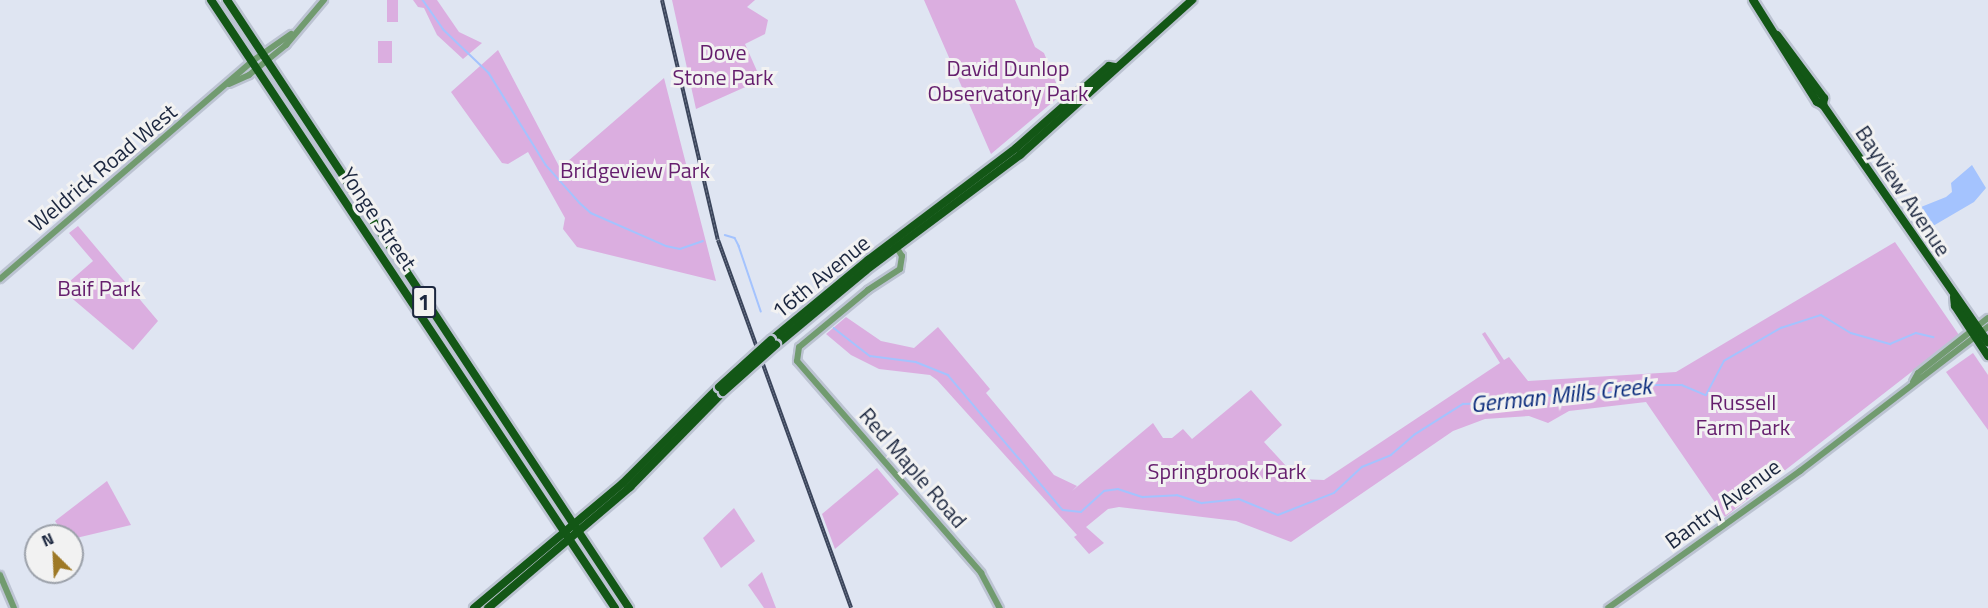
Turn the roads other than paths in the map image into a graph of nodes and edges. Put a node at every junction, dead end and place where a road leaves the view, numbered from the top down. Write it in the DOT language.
graph roads {
  1 [pos="211,0"];
  2 [pos="227,0"];
  3 [pos="324,0"];
  4 [pos="1192,0"];
  5 [pos="1753,0"];
  6 [pos="265,57"];
  7 [pos="253,66"];
  8 [pos="894,245"];
  9 [pos="0,279"];
  10 [pos="1988,318"];
  11 [pos="1979,331"];
  12 [pos="1988,342"];
  13 [pos="795,353"];
  14 [pos="1988,356"];
  15 [pos="721,390"];
  16 [pos="574,524"];
  17 [pos="563,533"];
  18 [pos="579,533"];
  19 [pos="568,541"];
  20 [pos="0,575"];
  21 [pos="507,580"];
  22 [pos="513,587"];
  23 [pos="14,608"];
  24 [pos="474,608"];
  25 [pos="488,608"];
  26 [pos="615,608"];
  27 [pos="630,608"];
  28 [pos="1000,608"];
  29 [pos="1608,608"];
  1 -- 7 [label="main road, Yonge Street / 1"];
  2 -- 6 [label="main road, Yonge Street / 1"];
  3 -- 6 [label="street, Weldrick Road West"];
  4 -- 8 [label="main road, 16th Avenue"];
  5 -- 11 [label="main road, Bayview Avenue"];
  6 -- 7 [label="street, Weldrick Road West"];
  6 -- 16 [label="main road, Yonge Street / 1"];
  7 -- 9 [label="street, Weldrick Road West"];
  7 -- 17 [label="main road, Yonge Street / 1"];
  8 -- 13 [label="street, 16th Avenue"];
  8 -- 15 [label="main road, 16th Avenue, bridge"];
  10 -- 11 [label="street, Bantry Avenue"];
  11 -- 12 [label="main road, Bayview Avenue"];
  11 -- 14 [label="main road, Bayview Avenue"];
  11 -- 29 [label="street, Bantry Avenue"];
  13 -- 28 [label="street, Red Maple Road"];
  15 -- 16 [label="main road, 16th Avenue"];
  15 -- 18 [label="main road, 16th Avenue"];
  16 -- 17 [label="main road, 16th Avenue"];
  16 -- 18 [label="main road, Yonge Street / 1"];
  17 -- 19 [label="main road, Yonge Street / 1"];
  17 -- 21 [label="main road, 16th Avenue"];
  18 -- 19 [label="main road, 16th Avenue"];
  18 -- 27 [label="main road, Yonge Street / 1"];
  19 -- 22 [label="main road, 16th Avenue"];
  19 -- 26 [label="main road, Yonge Street / 1"];
  20 -- 23 [label="street"];
  21 -- 22 [label="main road"];
  21 -- 24 [label="main road, 16th Avenue"];
  22 -- 25 [label="main road, 16th Avenue"];
}
